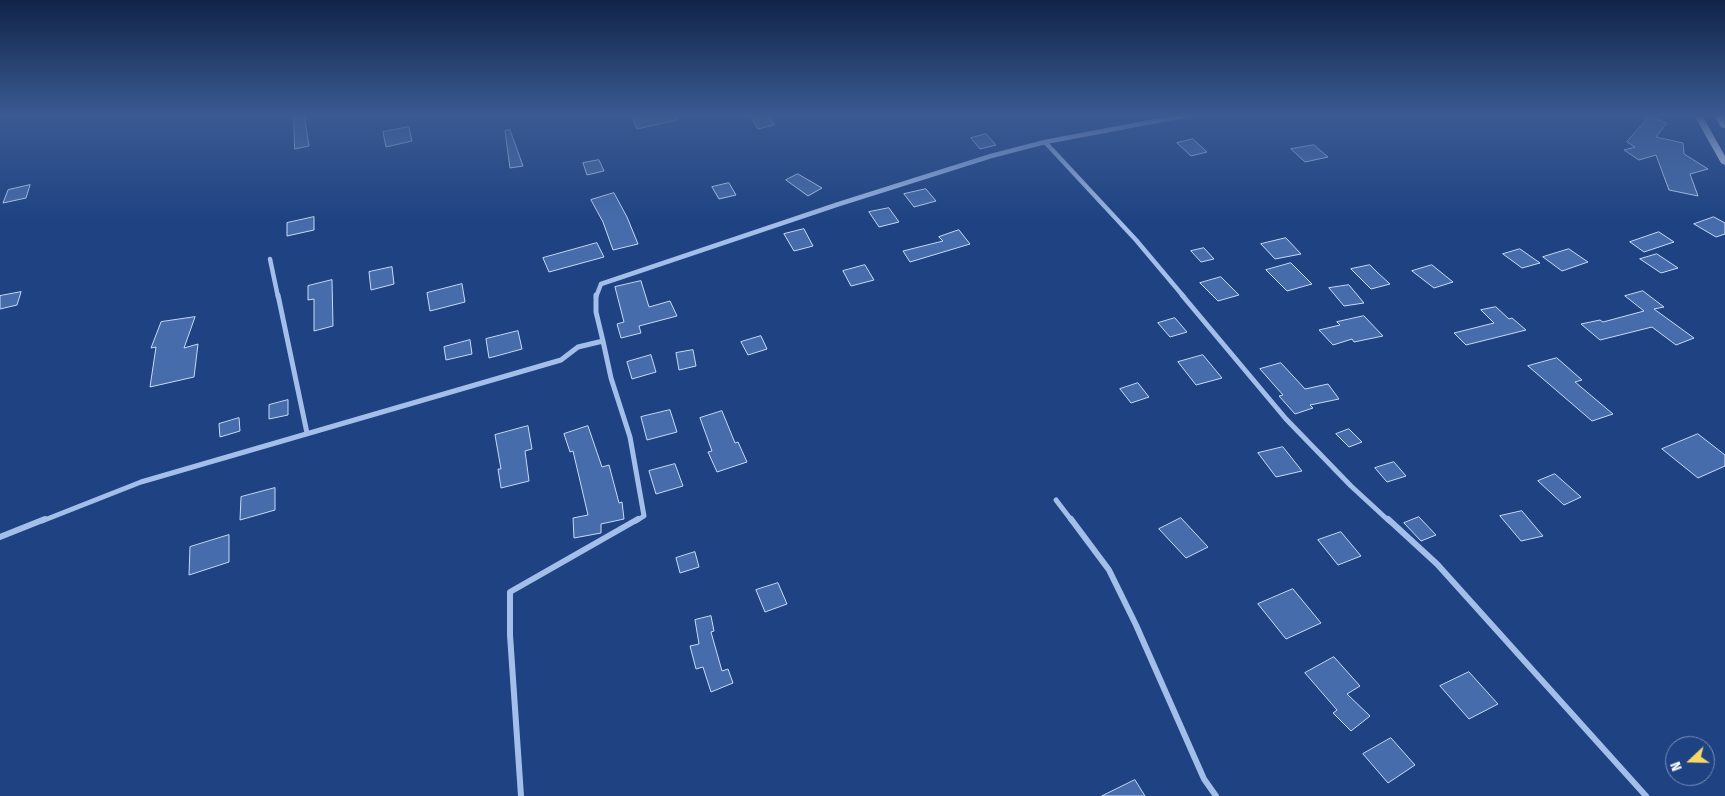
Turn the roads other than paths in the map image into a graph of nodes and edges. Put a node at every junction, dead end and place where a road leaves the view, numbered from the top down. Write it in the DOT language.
graph roads {
  1 [pos="1006,152"];
  2 [pos="1054,152"];
  3 [pos="270,258"];
  4 [pos="603,341"];
  5 [pos="307,433"];
  6 [pos="1056,500"];
  7 [pos="0,537"];
  8 [pos="521,796"];
  9 [pos="1216,796"];
  10 [pos="1646,796"];
  1 -- 4 [label="street"];
  2 -- 10 [label="street"];
  3 -- 5 [label="street"];
  4 -- 5 [label="street"];
  4 -- 8 [label="street"];
  5 -- 7 [label="street"];
  6 -- 9 [label="street"];
}
